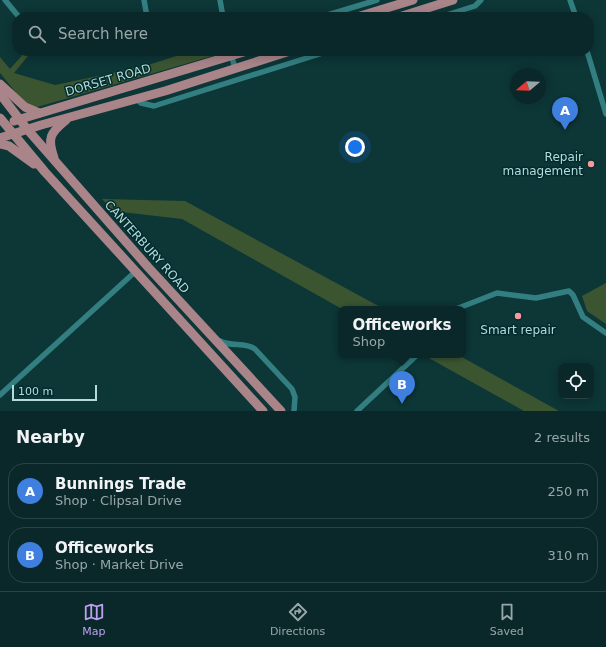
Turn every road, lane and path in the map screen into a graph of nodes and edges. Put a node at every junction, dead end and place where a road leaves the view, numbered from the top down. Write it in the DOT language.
graph roads {
  1 [pos="5,0"];
  2 [pos="144,0"];
  3 [pos="220,0"];
  4 [pos="377,0"];
  5 [pos="413,0"];
  6 [pos="453,0"];
  7 [pos="480,0"];
  8 [pos="570,0"];
  9 [pos="15,12"];
  10 [pos="146,12"];
  11 [pos="222,12"];
  12 [pos="338,12"];
  13 [pos="373,12"];
  14 [pos="415,12"];
  15 [pos="456,12"];
  16 [pos="574,12"];
  17 [pos="224,56"];
  18 [pos="231,56"];
  19 [pos="274,56"];
  20 [pos="313,56"];
  21 [pos="588,56"];
  22 [pos="235,68"];
  23 [pos="0,84"];
  24 [pos="0,94"];
  25 [pos="136,99"];
  26 [pos="39,113"];
  27 [pos="606,114"];
  28 [pos="68,118"];
  29 [pos="19,119"];
  30 [pos="2,122"];
  31 [pos="27,129"];
  32 [pos="13,134"];
  33 [pos="0,138"];
  34 [pos="0,144"];
  35 [pos="55,160"];
  36 [pos="45,172"];
  37 [pos="136,271"];
  38 [pos="464,306"];
  39 [pos="200,323"];
  40 [pos="191,332"];
  41 [pos="606,333"];
  42 [pos="211,336"];
  43 [pos="414,358"];
  44 [pos="0,395"];
  45 [pos="263,411"];
  46 [pos="281,411"];
  47 [pos="294,411"];
  48 [pos="358,411"];
  1 -- 9 [label="street"];
  2 -- 10 [label="street"];
  3 -- 11 [label="street"];
  4 -- 12 [label="street"];
  5 -- 13 [label="main road"];
  6 -- 14 [label="main road"];
  7 -- 15 [label="street"];
  8 -- 16 [label="street"];
  17 -- 26 [label="main road, DORSET ROAD"];
  18 -- 22 [label="street"];
  19 -- 22 [label="main road"];
  20 -- 25 [label="street"];
  21 -- 27 [label="street"];
  22 -- 25 [label="main road"];
  23 -- 26 [label="main road"];
  24 -- 29 [label="main road, CANTERBURY ROAD"];
  25 -- 28 [label="main road"];
  26 -- 29 [label="main road, DORSET ROAD"];
  28 -- 31 [label="main road"];
  28 -- 35 [label="main road"];
  29 -- 30 [label="main road, DORSET ROAD"];
  29 -- 31 [label="main road, CANTERBURY ROAD"];
  30 -- 32 [label="main road, CANTERBURY ROAD"];
  31 -- 32 [label="main road"];
  31 -- 35 [label="main road, CANTERBURY ROAD"];
  32 -- 33 [label="main road"];
  32 -- 36 [label="main road, CANTERBURY ROAD"];
  34 -- 36 [label="main road"];
  35 -- 39 [label="main road, CANTERBURY ROAD"];
  36 -- 37 [label="main road, CANTERBURY ROAD"];
  37 -- 40 [label="main road, CANTERBURY ROAD"];
  37 -- 44 [label="street"];
  38 -- 41 [label="street"];
  39 -- 40 [label="main road"];
  39 -- 42 [label="main road, CANTERBURY ROAD"];
  40 -- 45 [label="main road, CANTERBURY ROAD"];
  42 -- 46 [label="main road, CANTERBURY ROAD"];
  42 -- 47 [label="street"];
  43 -- 48 [label="street"];
}
